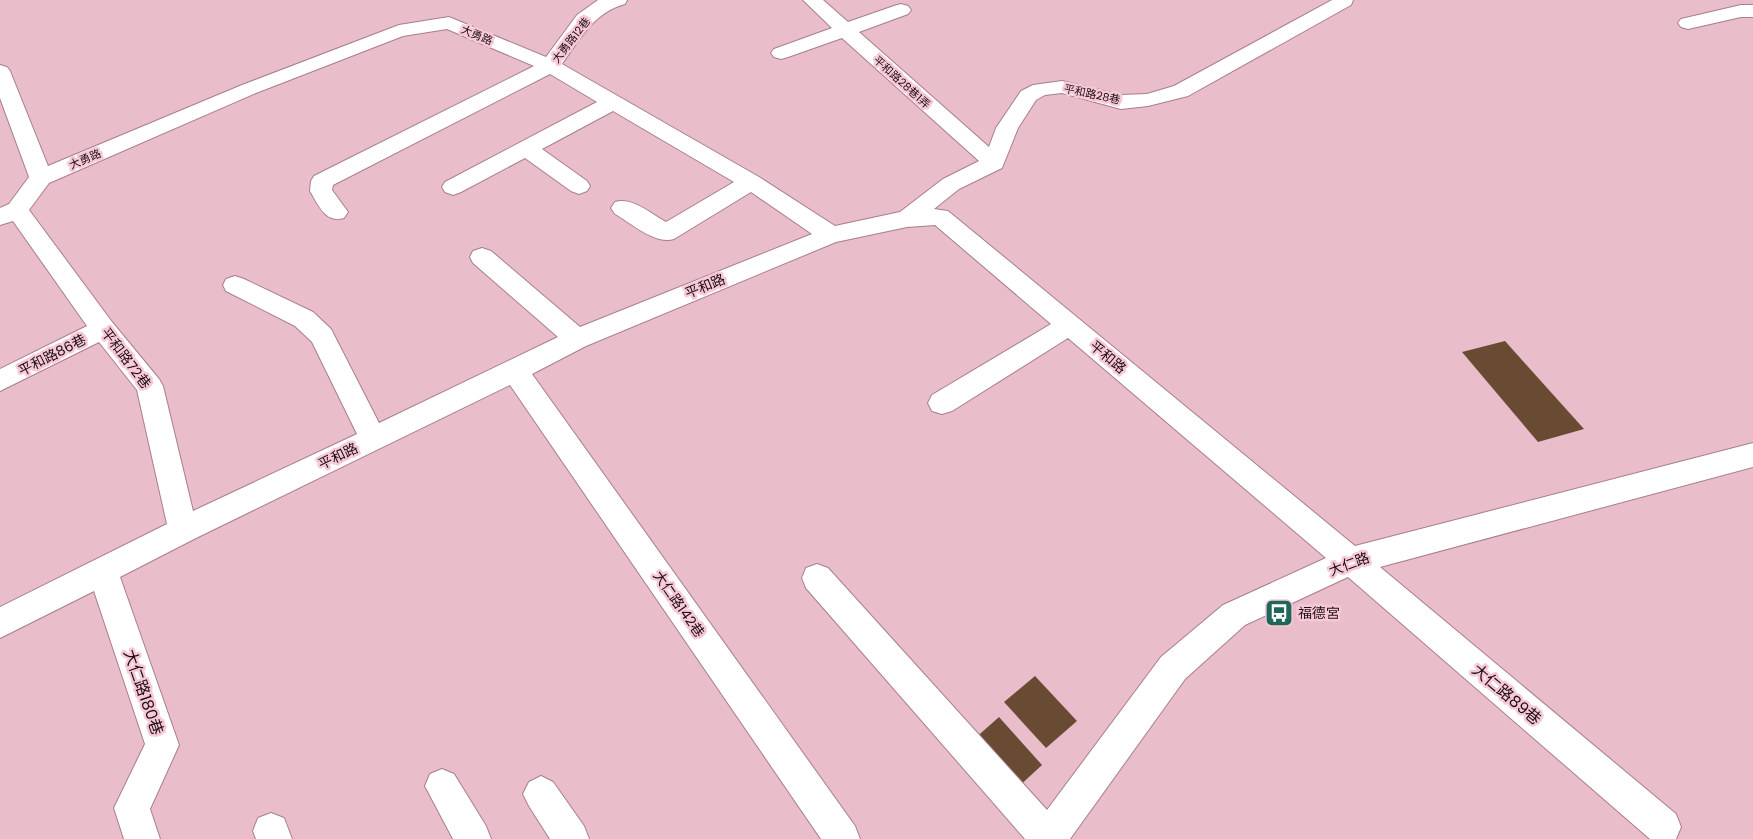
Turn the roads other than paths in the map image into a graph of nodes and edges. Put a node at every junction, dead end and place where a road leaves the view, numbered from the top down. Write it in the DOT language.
graph roads {
  1 [pos="618,0"];
  2 [pos="812,0"];
  3 [pos="1344,1"];
  4 [pos="901,10"];
  5 [pos="1753,11"];
  6 [pos="1688,23"];
  7 [pos="845,31"];
  8 [pos="781,53"];
  9 [pos="550,66"];
  10 [pos="0,71"];
  11 [pos="612,103"];
  12 [pos="525,148"];
  13 [pos="994,163"];
  14 [pos="41,178"];
  15 [pos="751,182"];
  16 [pos="579,186"];
  17 [pos="453,187"];
  18 [pos="623,208"];
  19 [pos="336,212"];
  20 [pos="8,213"];
  21 [pos="907,219"];
  22 [pos="831,235"];
  23 [pos="482,257"];
  24 [pos="235,285"];
  25 [pos="1069,325"];
  26 [pos="103,329"];
  27 [pos="577,339"];
  28 [pos="515,371"];
  29 [pos="0,382"];
  30 [pos="942,404"];
  31 [pos="373,439"];
  32 [pos="1753,455"];
  33 [pos="183,530"];
  34 [pos="1351,561"];
  35 [pos="103,571"];
  36 [pos="818,578"];
  37 [pos="0,624"];
  38 [pos="442,786"];
  39 [pos="541,794"];
  40 [pos="1662,827"];
  41 [pos="142,839"];
  42 [pos="473,839"];
  43 [pos="572,839"];
  44 [pos="842,839"];
  45 [pos="1048,839"];
  1 -- 9 [label="street, 大勇路12巷"];
  2 -- 7 [label="street, 平和路28巷1弄"];
  3 -- 13 [label="street, 平和路28巷"];
  4 -- 7 [label="street"];
  5 -- 6 [label="street"];
  7 -- 8 [label="street"];
  7 -- 13 [label="street, 平和路28巷1弄"];
  9 -- 11 [label="street, 大勇路"];
  9 -- 14 [label="street, 大勇路"];
  9 -- 19 [label="street"];
  10 -- 14 [label="street"];
  11 -- 12 [label="street"];
  11 -- 15 [label="street, 大勇路"];
  12 -- 16 [label="street"];
  12 -- 17 [label="street"];
  13 -- 21 [label="street"];
  14 -- 20 [label="street, 大勇路"];
  15 -- 18 [label="street"];
  15 -- 22 [label="street, 大勇路"];
  20 -- 26 [label="street, 平和路72巷"];
  21 -- 22 [label="street, 平和路"];
  21 -- 25 [label="street, 平和路"];
  22 -- 27 [label="street, 平和路"];
  23 -- 27 [label="street"];
  24 -- 31 [label="street"];
  25 -- 30 [label="street"];
  25 -- 34 [label="street, 平和路"];
  26 -- 29 [label="street, 平和路86巷"];
  26 -- 33 [label="street, 平和路72巷"];
  27 -- 28 [label="street, 平和路"];
  28 -- 31 [label="street, 平和路"];
  28 -- 44 [label="street, 大仁路142巷"];
  31 -- 33 [label="street, 平和路"];
  32 -- 34 [label="street, 大仁路"];
  33 -- 35 [label="street, 平和路"];
  34 -- 40 [label="street, 大仁路89巷"];
  34 -- 45 [label="street, 大仁路"];
  35 -- 37 [label="street, 平和路"];
  35 -- 41 [label="street, 大仁路180巷"];
  36 -- 45 [label="street"];
  38 -- 42 [label="street"];
  39 -- 43 [label="street"];
}
